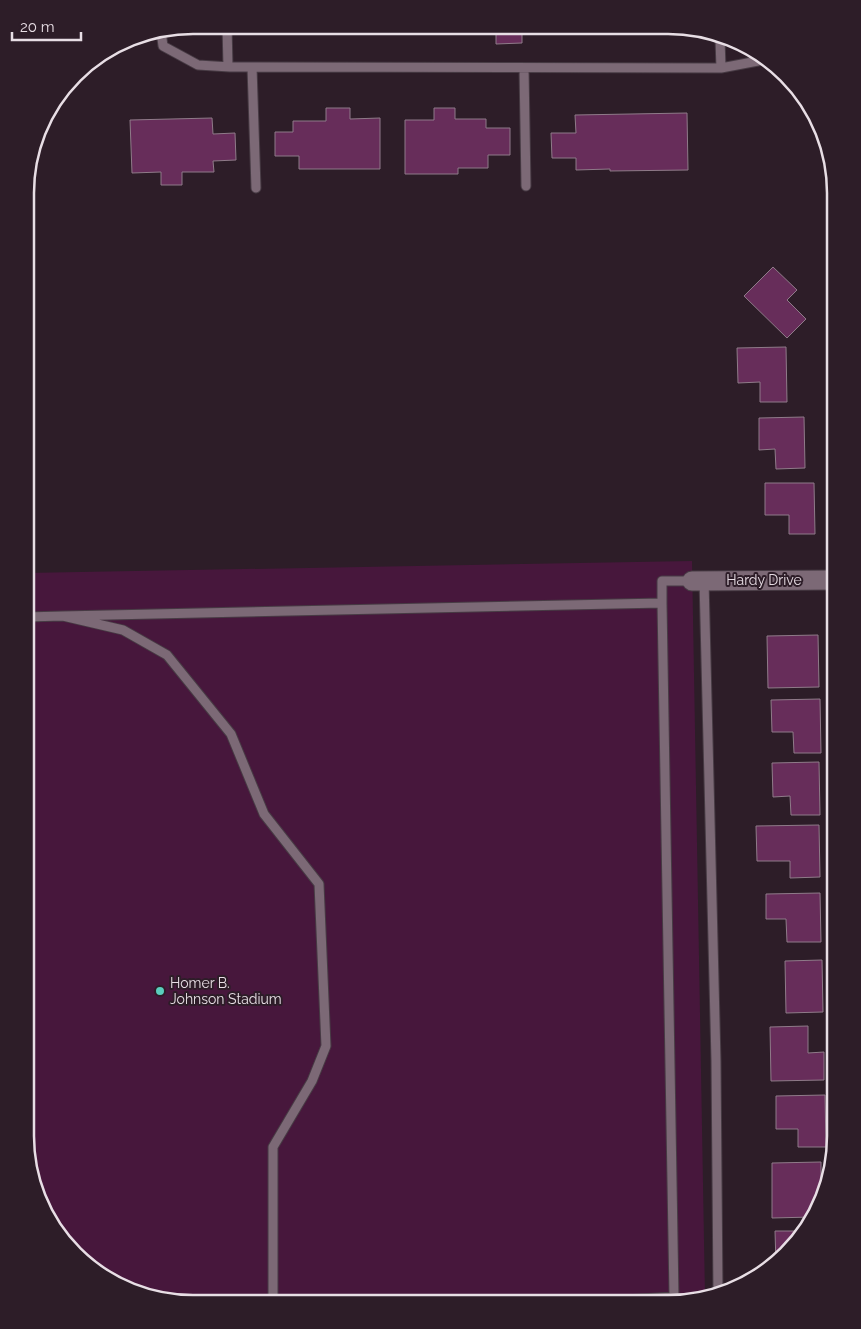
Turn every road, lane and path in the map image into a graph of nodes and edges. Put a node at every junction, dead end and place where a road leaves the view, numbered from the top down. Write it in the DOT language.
graph roads {
  1 [pos="227,34"];
  2 [pos="162,37"];
  3 [pos="720,43"];
  4 [pos="757,61"];
  5 [pos="228,67"];
  6 [pos="252,67"];
  7 [pos="524,68"];
  8 [pos="721,68"];
  9 [pos="526,186"];
  10 [pos="256,188"];
  11 [pos="698,580"];
  12 [pos="827,580"];
  13 [pos="662,603"];
  14 [pos="62,616"];
  15 [pos="34,617"];
  16 [pos="718,1287"];
  17 [pos="273,1295"];
  18 [pos="674,1295"];
  1 -- 5 [label="lane"];
  2 -- 5 [label="lane"];
  3 -- 8 [label="lane"];
  4 -- 8 [label="lane"];
  5 -- 6 [label="lane"];
  6 -- 7 [label="lane"];
  6 -- 10 [label="lane"];
  7 -- 8 [label="lane"];
  7 -- 9 [label="lane"];
  11 -- 12 [label="street, Hardy Drive"];
  11 -- 13 [label="lane"];
  11 -- 16 [label="lane"];
  13 -- 14 [label="lane"];
  13 -- 18 [label="lane"];
  14 -- 15 [label="lane"];
  14 -- 17 [label="lane"];
}
